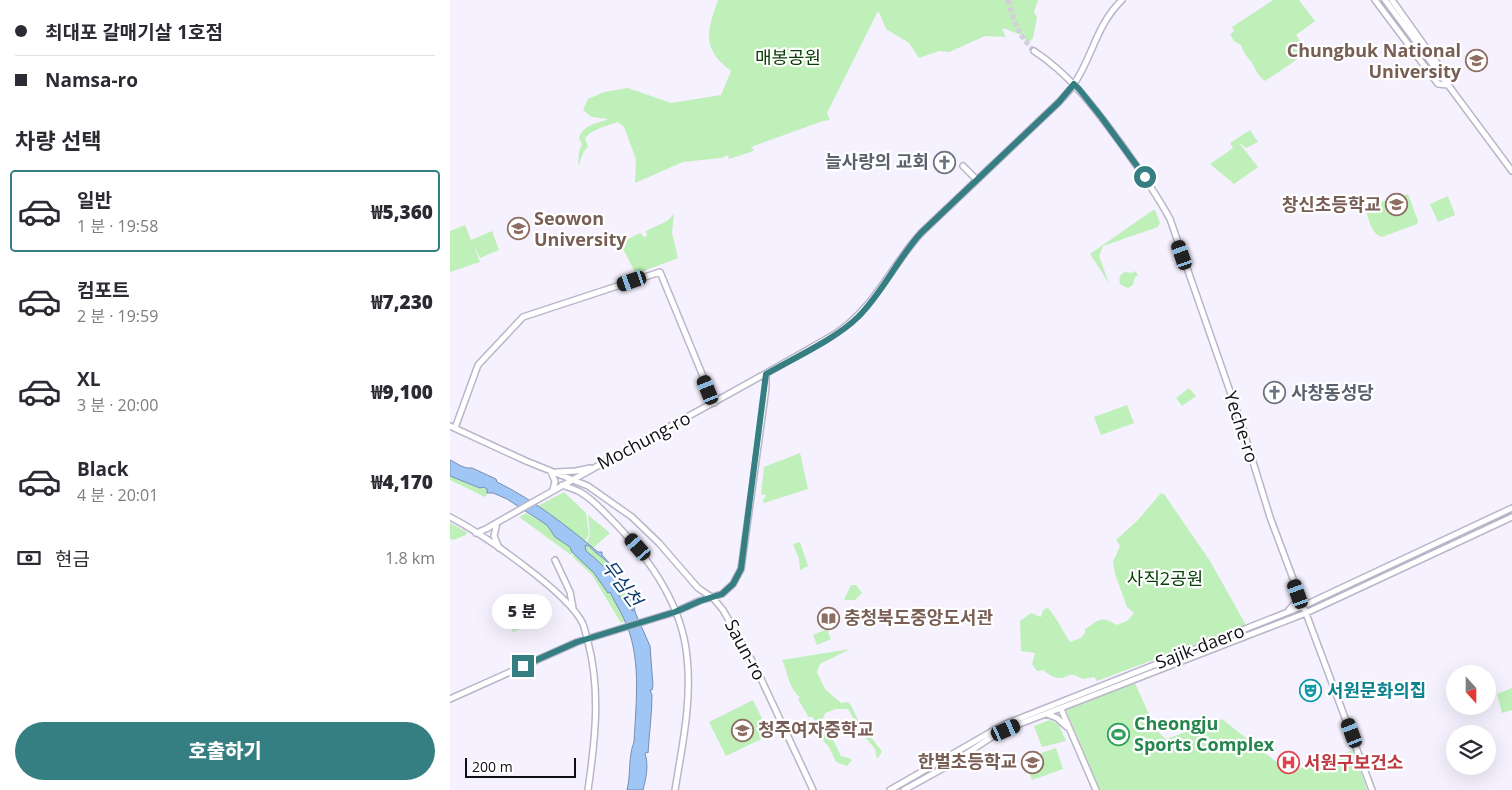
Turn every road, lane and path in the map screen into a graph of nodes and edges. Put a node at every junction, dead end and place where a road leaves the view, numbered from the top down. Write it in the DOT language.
graph roads {
  1 [pos="1122,0"];
  2 [pos="1375,0"];
  3 [pos="1385,0"];
  4 [pos="1392,0"];
  5 [pos="1034,51"];
  6 [pos="1074,84"];
  7 [pos="1448,86"];
  8 [pos="963,166"];
  9 [pos="1512,171"];
  10 [pos="977,180"];
  11 [pos="766,374"];
  12 [pos="714,403"];
  13 [pos="453,427"];
  14 [pos="600,465"];
  15 [pos="551,472"];
  16 [pos="573,480"];
  17 [pos="561,486"];
  18 [pos="553,490"];
  19 [pos="1512,508"];
  20 [pos="450,517"];
  21 [pos="1512,517"];
  22 [pos="497,523"];
  23 [pos="476,532"];
  24 [pos="499,549"];
  25 [pos="555,560"];
  26 [pos="1298,594"];
  27 [pos="713,598"];
  28 [pos="1303,606"];
  29 [pos="574,610"];
  30 [pos="675,612"];
  31 [pos="1288,612"];
  32 [pos="1306,613"];
  33 [pos="587,639"];
  34 [pos="450,699"];
  35 [pos="1061,708"];
  36 [pos="1046,714"];
  37 [pos="1069,730"];
  38 [pos="588,790"];
  39 [pos="675,790"];
  40 [pos="813,790"];
  41 [pos="890,790"];
  42 [pos="904,790"];
  43 [pos="1096,790"];
  44 [pos="1372,790"];
  1 -- 6 [label="street, Mochung-ro"];
  2 -- 7 [label="street"];
  3 -- 7 [label="street"];
  4 -- 7 [label="street"];
  5 -- 6 [label="street, Yeche-ro"];
  6 -- 10 [label="street, Mochung-ro"];
  6 -- 26 [label="street, Yeche-ro"];
  7 -- 9 [label="street"];
  8 -- 10 [label="street"];
  10 -- 11 [label="street, Mochung-ro"];
  11 -- 12 [label="street, Mochung-ro"];
  11 -- 27 [label="street"];
  12 -- 13 [label="street"];
  12 -- 14 [label="street, Mochung-ro"];
  13 -- 15 [label="street, Saun-ro"];
  14 -- 15 [label="street"];
  14 -- 16 [label="street, Mochung-ro"];
  15 -- 16 [label="street, Saun-ro"];
  15 -- 18 [label="street"];
  16 -- 17 [label="street, Mochung-ro"];
  16 -- 27 [label="street, Saun-ro"];
  17 -- 18 [label="street, Mochung-ro"];
  17 -- 30 [label="street"];
  18 -- 22 [label="street, Mochung-ro"];
  19 -- 28 [label="street, Sajik-daero"];
  20 -- 23 [label="street"];
  21 -- 32 [label="street, Sajik-daero"];
  22 -- 23 [label="street, Mochung-ro"];
  22 -- 24 [label="street"];
  23 -- 24 [label="street"];
  24 -- 29 [label="street"];
  25 -- 29 [label="street"];
  26 -- 28 [label="street, Yeche-ro"];
  26 -- 31 [label="street"];
  27 -- 30 [label="street"];
  27 -- 40 [label="street, Saun-ro"];
  28 -- 31 [label="street, Sajik-daero"];
  28 -- 32 [label="street, Yeche-ro"];
  29 -- 33 [label="street"];
  30 -- 33 [label="street"];
  30 -- 39 [label="street"];
  31 -- 41 [label="street, Sajik-daero"];
  32 -- 35 [label="street, Sajik-daero"];
  32 -- 44 [label="street, Yeche-ro"];
  33 -- 34 [label="street"];
  33 -- 38 [label="street"];
  35 -- 36 [label="street, Sajik-daero"];
  35 -- 37 [label="street"];
  36 -- 37 [label="street"];
  36 -- 42 [label="street, Sajik-daero"];
  37 -- 43 [label="street"];
}
